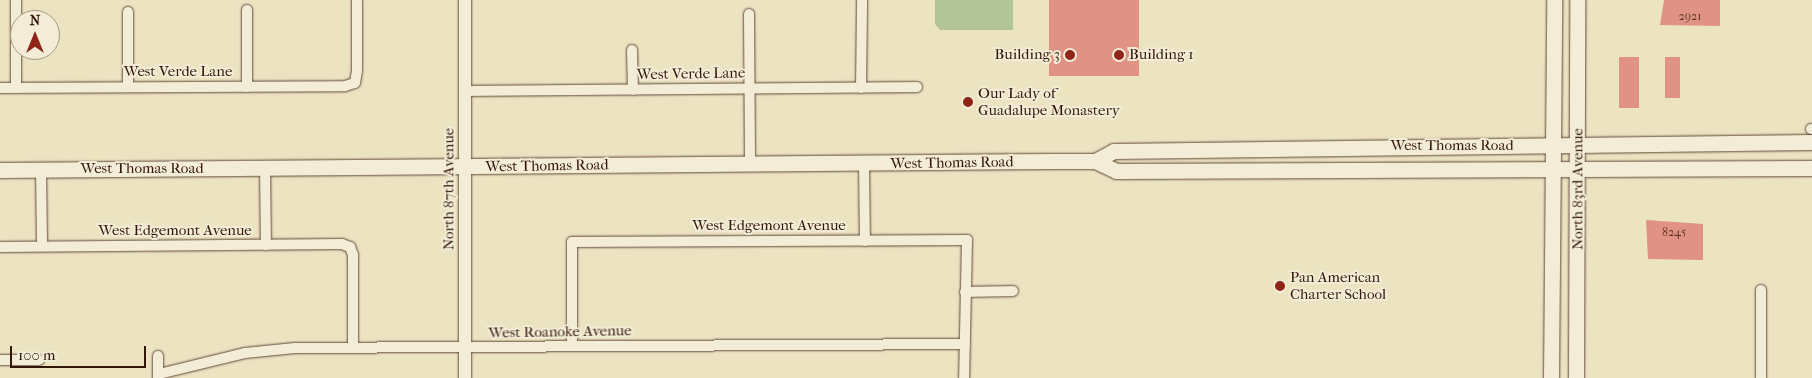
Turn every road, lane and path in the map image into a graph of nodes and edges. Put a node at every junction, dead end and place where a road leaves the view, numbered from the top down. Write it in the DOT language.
graph roads {
  1 [pos="16,0"];
  2 [pos="357,0"];
  3 [pos="465,0"];
  4 [pos="862,0"];
  5 [pos="1554,0"];
  6 [pos="1577,0"];
  7 [pos="246,10"];
  8 [pos="128,12"];
  9 [pos="749,14"];
  10 [pos="632,50"];
  11 [pos="128,87"];
  12 [pos="247,87"];
  13 [pos="917,87"];
  14 [pos="0,88"];
  15 [pos="16,88"];
  16 [pos="861,88"];
  17 [pos="750,89"];
  18 [pos="633,90"];
  19 [pos="465,91"];
  20 [pos="1812,134"];
  21 [pos="1553,146"];
  22 [pos="1578,146"];
  23 [pos="1314,147"];
  24 [pos="1095,161"];
  25 [pos="864,164"];
  26 [pos="750,165"];
  27 [pos="466,167"];
  28 [pos="265,168"];
  29 [pos="1812,168"];
  30 [pos="0,170"];
  31 [pos="41,170"];
  32 [pos="1314,170"];
  33 [pos="1552,170"];
  34 [pos="1578,170"];
  35 [pos="865,241"];
  36 [pos="266,245"];
  37 [pos="42,246"];
  38 [pos="0,247"];
  39 [pos="1761,290"];
  40 [pos="1013,291"];
  41 [pos="965,292"];
  42 [pos="964,344"];
  43 [pos="572,346"];
  44 [pos="353,347"];
  45 [pos="465,348"];
  46 [pos="158,356"];
  47 [pos="0,360"];
  48 [pos="39,360"];
  49 [pos="158,376"];
  50 [pos="465,378"];
  51 [pos="964,378"];
  52 [pos="1552,378"];
  53 [pos="1576,378"];
  54 [pos="1760,378"];
  1 -- 15 [label="street"];
  2 -- 12 [label="street, West Verde Lane"];
  3 -- 19 [label="street, North 87th Avenue"];
  4 -- 16 [label="street"];
  5 -- 21 [label="main road, North 83rd Avenue"];
  6 -- 22 [label="main road, North 83rd Avenue"];
  7 -- 12 [label="street"];
  8 -- 11 [label="street"];
  9 -- 17 [label="street"];
  10 -- 18 [label="street"];
  11 -- 12 [label="street, West Verde Lane"];
  11 -- 15 [label="street, West Verde Lane"];
  13 -- 16 [label="street, West Verde Lane"];
  14 -- 15 [label="street, West Verde Lane"];
  16 -- 17 [label="street, West Verde Lane"];
  17 -- 18 [label="street, West Verde Lane"];
  17 -- 26 [label="street"];
  18 -- 19 [label="street, West Verde Lane"];
  19 -- 27 [label="street, North 87th Avenue"];
  20 -- 22 [label="main road, West Thomas Road"];
  21 -- 22 [label="main road, West Thomas Road"];
  21 -- 23 [label="main road, West Thomas Road"];
  21 -- 33 [label="main road, North 83rd Avenue"];
  22 -- 34 [label="main road, North 83rd Avenue"];
  23 -- 24 [label="main road, West Thomas Road"];
  23 -- 32 [label="main road"];
  24 -- 25 [label="main road, West Thomas Road"];
  24 -- 32 [label="main road, West Thomas Road"];
  25 -- 26 [label="main road, West Thomas Road"];
  25 -- 35 [label="street"];
  26 -- 27 [label="main road, West Thomas Road"];
  27 -- 28 [label="main road, West Thomas Road"];
  27 -- 45 [label="street, North 87th Avenue"];
  28 -- 31 [label="main road, West Thomas Road"];
  28 -- 36 [label="street"];
  29 -- 34 [label="main road, West Thomas Road"];
  30 -- 31 [label="main road, West Thomas Road"];
  31 -- 37 [label="street"];
  32 -- 33 [label="main road, West Thomas Road"];
  33 -- 34 [label="main road, West Thomas Road"];
  33 -- 52 [label="main road, North 83rd Avenue"];
  34 -- 53 [label="main road, North 83rd Avenue"];
  35 -- 41 [label="street, West Edgemont Avenue"];
  35 -- 43 [label="street, West Edgemont Avenue"];
  36 -- 37 [label="street, West Edgemont Avenue"];
  36 -- 44 [label="street, West Edgemont Avenue"];
  37 -- 38 [label="street, West Edgemont Avenue"];
  39 -- 54 [label="street"];
  40 -- 41 [label="street"];
  41 -- 42 [label="street"];
  42 -- 43 [label="street, West Roanoke Avenue"];
  42 -- 51 [label="street"];
  43 -- 45 [label="street, West Roanoke Avenue"];
  44 -- 45 [label="street, West Roanoke Avenue"];
  44 -- 49 [label="street, West Roanoke Avenue"];
  45 -- 50 [label="street, North 87th Avenue"];
  46 -- 49 [label="street"];
  47 -- 48 [label="street"];
}
